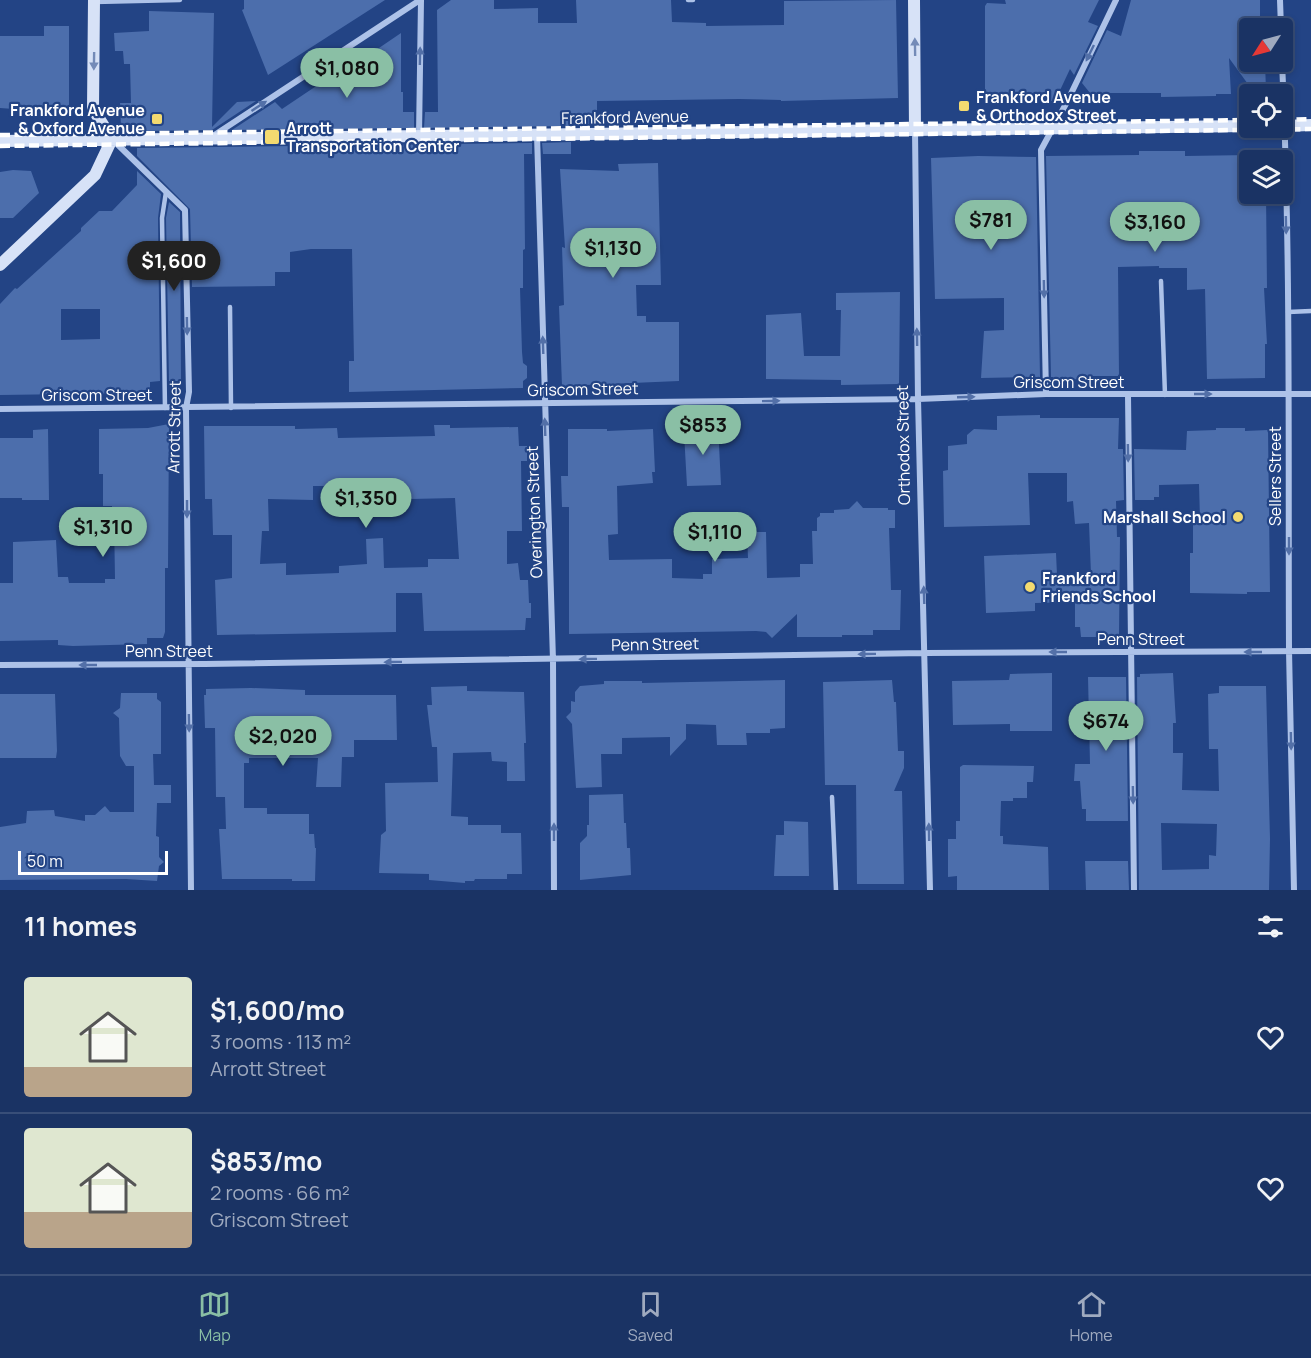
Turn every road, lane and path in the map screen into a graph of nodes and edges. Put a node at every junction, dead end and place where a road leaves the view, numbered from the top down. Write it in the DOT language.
graph roads {
  1 [pos="180,0"];
  2 [pos="421,0"];
  3 [pos="688,0"];
  4 [pos="693,0"];
  5 [pos="914,0"];
  6 [pos="1116,0"];
  7 [pos="1280,0"];
  8 [pos="94,1"];
  9 [pos="1281,18"];
  10 [pos="1311,125"];
  11 [pos="1239,126"];
  12 [pos="1293,126"];
  13 [pos="1052,128"];
  14 [pos="915,130"];
  15 [pos="537,134"];
  16 [pos="419,136"];
  17 [pos="210,138"];
  18 [pos="1284,138"];
  19 [pos="112,139"];
  20 [pos="0,141"];
  21 [pos="166,192"];
  22 [pos="0,265"];
  23 [pos="1161,281"];
  24 [pos="230,307"];
  25 [pos="1311,311"];
  26 [pos="1288,312"];
  27 [pos="1046,394"];
  28 [pos="1165,394"];
  29 [pos="1289,394"];
  30 [pos="1311,394"];
  31 [pos="1128,395"];
  32 [pos="918,399"];
  33 [pos="544,403"];
  34 [pos="165,408"];
  35 [pos="186,408"];
  36 [pos="231,408"];
  37 [pos="0,409"];
  38 [pos="1311,651"];
  39 [pos="1130,652"];
  40 [pos="1289,652"];
  41 [pos="925,653"];
  42 [pos="553,660"];
  43 [pos="188,664"];
  44 [pos="0,665"];
  45 [pos="832,797"];
  46 [pos="191,890"];
  47 [pos="554,890"];
  48 [pos="836,890"];
  49 [pos="930,890"];
  50 [pos="1134,890"];
  51 [pos="1294,890"];
  1 -- 8 [label="lane"];
  16 -- 2 [label="street, one-way"];
  17 -- 2 [label="street, one-way"];
  3 -- 4 [label="lane"];
  14 -- 5 [label="main road, Orthodox Street, one-way"];
  6 -- 13 [label="street, one-way"];
  7 -- 9 [label="street"];
  8 -- 19 [label="main road, one-way"];
  10 -- 12 [label="main road"];
  11 -- 13 [label="main road, Frankford Avenue"];
  13 -- 14 [label="main road, Frankford Avenue"];
  13 -- 27 [label="street, one-way"];
  14 -- 15 [label="main road, Frankford Avenue"];
  32 -- 14 [label="street, Orthodox Street, one-way"];
  15 -- 16 [label="main road, Frankford Avenue"];
  33 -- 15 [label="street, Overington Street, one-way"];
  16 -- 17 [label="main road, Frankford Avenue"];
  17 -- 19 [label="main road, Frankford Avenue"];
  18 -- 26 [label="street, Sellers Street, one-way"];
  19 -- 20 [label="main road, Frankford Avenue"];
  19 -- 21 [label="street, Arrott Street"];
  19 -- 22 [label="main road"];
  21 -- 34 [label="lane"];
  21 -- 35 [label="street, Arrott Street, one-way"];
  23 -- 28 [label="lane"];
  24 -- 36 [label="lane"];
  25 -- 26 [label="lane"];
  26 -- 29 [label="street, Sellers Street"];
  27 -- 31 [label="street, Griscom Street"];
  32 -- 27 [label="street, Griscom Street, one-way"];
  28 -- 29 [label="street, Griscom Street, one-way"];
  28 -- 31 [label="street, Griscom Street"];
  29 -- 30 [label="street, Griscom Street"];
  29 -- 40 [label="street, Sellers Street, one-way"];
  31 -- 39 [label="street, one-way"];
  33 -- 32 [label="street, Griscom Street, one-way"];
  41 -- 32 [label="street, Orthodox Street, one-way"];
  33 -- 36 [label="street, Griscom Street"];
  42 -- 33 [label="street, Overington Street, one-way"];
  34 -- 35 [label="street, Griscom Street"];
  34 -- 37 [label="street, Griscom Street"];
  35 -- 36 [label="street, Griscom Street"];
  35 -- 43 [label="street, Arrott Street, one-way"];
  38 -- 40 [label="street, Penn Street"];
  40 -- 39 [label="street, Penn Street, one-way"];
  39 -- 41 [label="street, Penn Street, one-way"];
  39 -- 50 [label="street, one-way"];
  40 -- 51 [label="street, Sellers Street, one-way"];
  41 -- 42 [label="street, Penn Street, one-way"];
  49 -- 41 [label="street, Orthodox Street, one-way"];
  42 -- 43 [label="street, Penn Street, one-way"];
  47 -- 42 [label="street, Overington Street, one-way"];
  43 -- 44 [label="street, Penn Street, one-way"];
  43 -- 46 [label="street, Arrott Street, one-way"];
  45 -- 48 [label="lane"];
}
